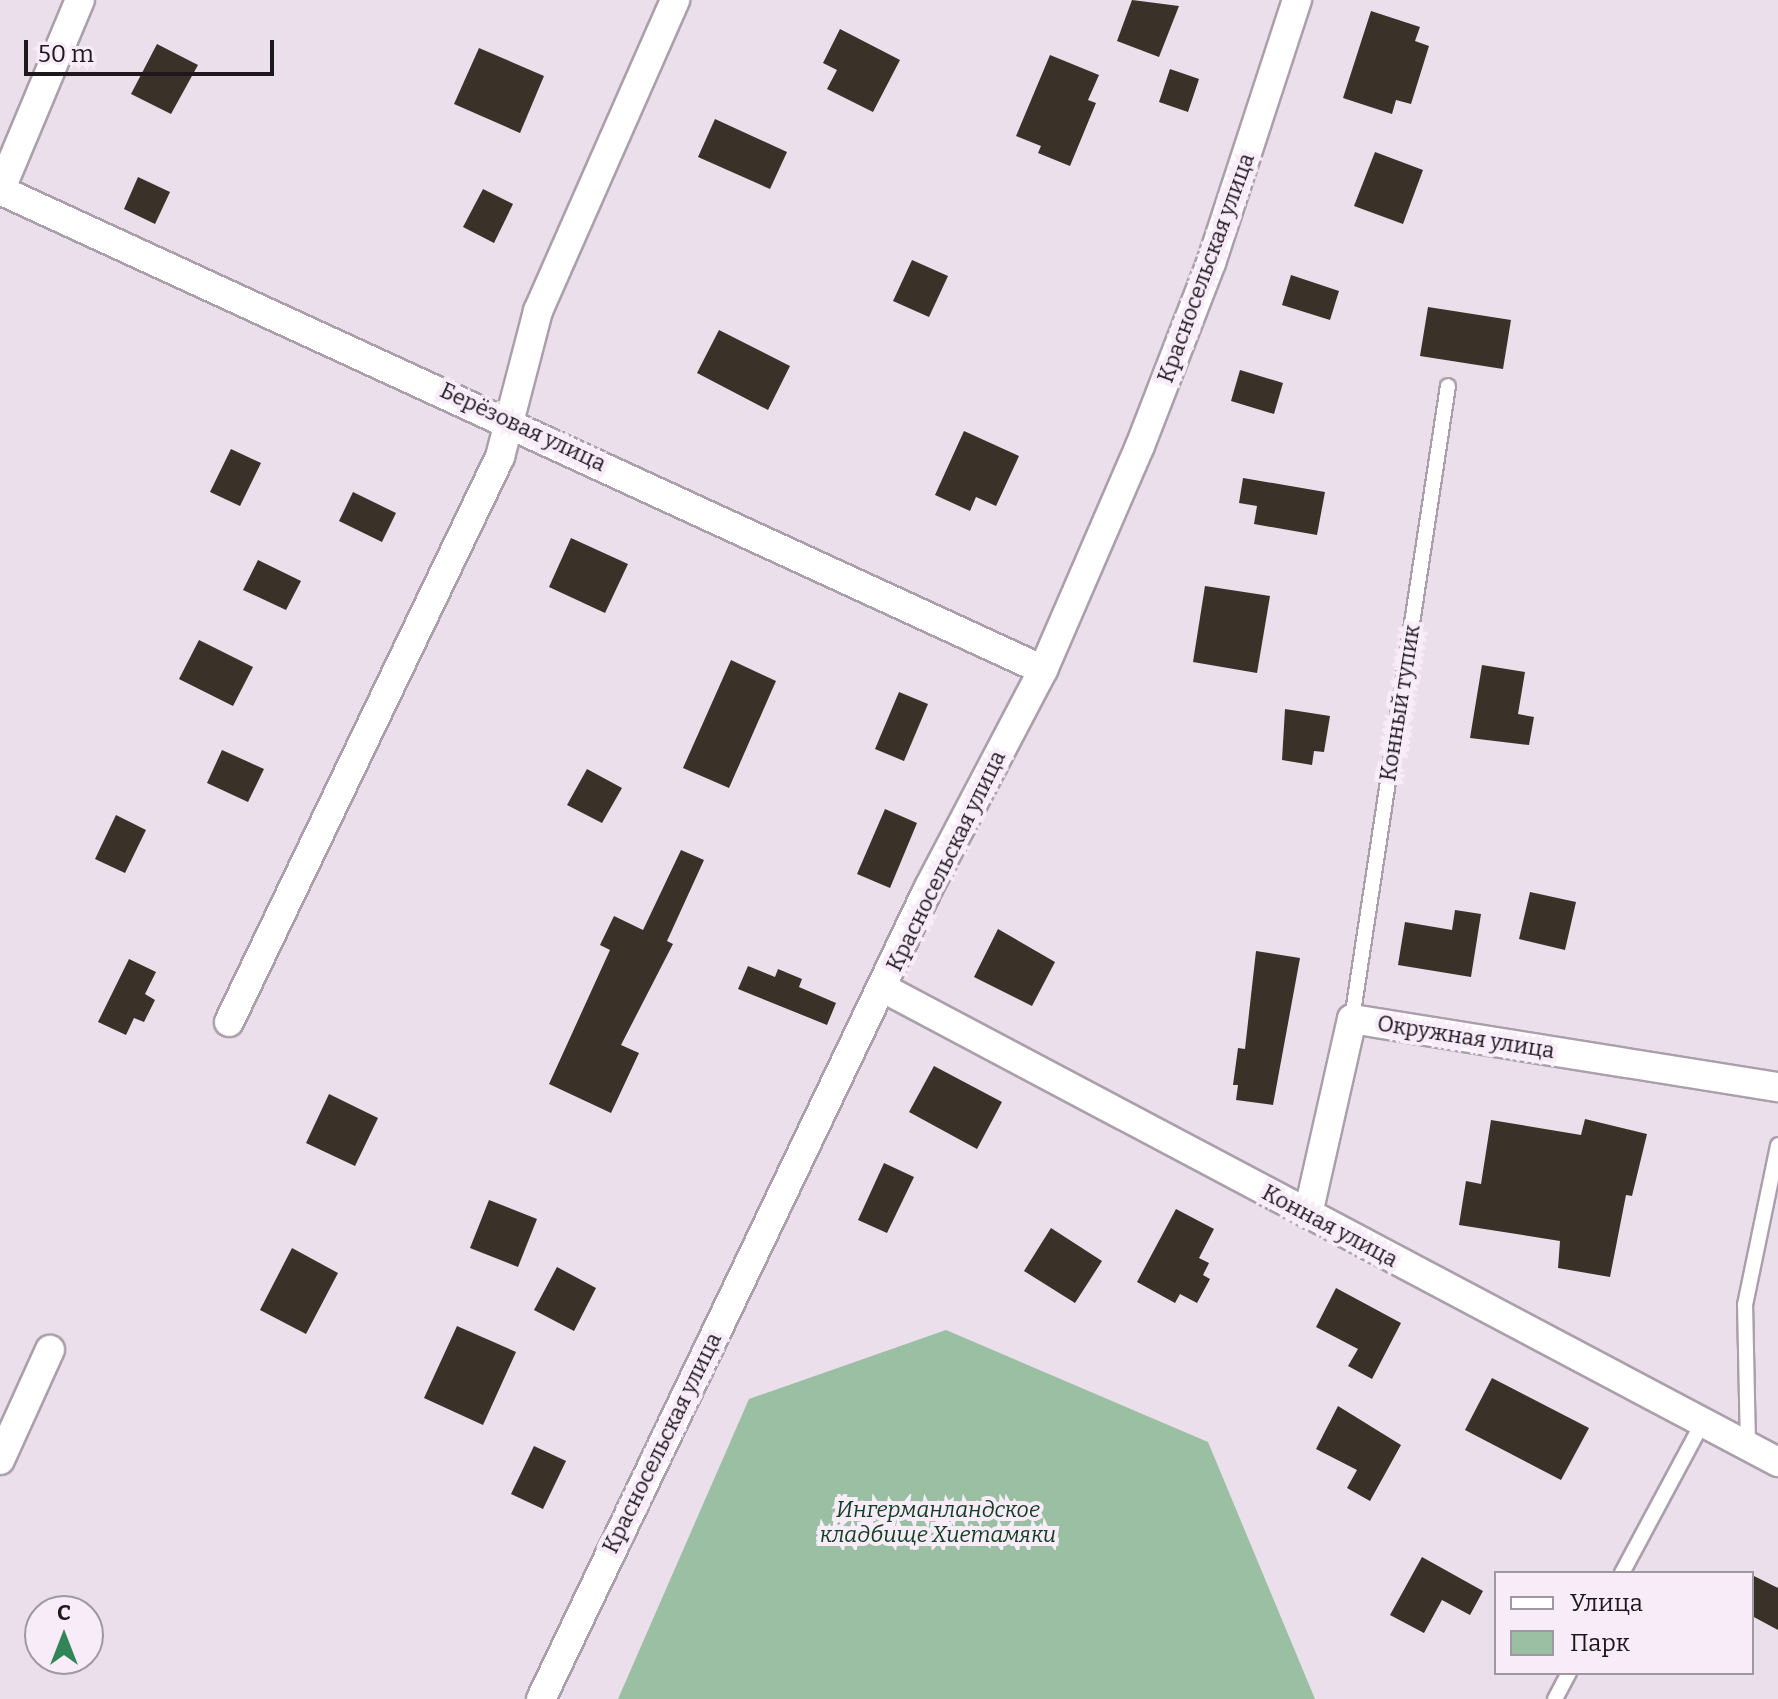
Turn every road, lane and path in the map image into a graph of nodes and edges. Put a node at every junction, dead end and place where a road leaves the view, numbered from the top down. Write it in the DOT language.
graph roads {
  1 [pos="80,0"];
  2 [pos="675,0"];
  3 [pos="1297,0"];
  4 [pos="0,191"];
  5 [pos="1448,386"];
  6 [pos="509,420"];
  7 [pos="1043,670"];
  8 [pos="883,988"];
  9 [pos="1352,1019"];
  10 [pos="229,1022"];
  11 [pos="1778,1087"];
  12 [pos="1778,1145"];
  13 [pos="1308,1214"];
  14 [pos="50,1350"];
  15 [pos="1702,1424"];
  16 [pos="1748,1446"];
  17 [pos="0,1460"];
  18 [pos="1778,1462"];
  19 [pos="1623,1571"];
  20 [pos="1568,1675"];
  21 [pos="541,1699"];
  22 [pos="1555,1699"];
  1 -- 4 [label="street"];
  2 -- 6 [label="street"];
  3 -- 7 [label="street, Красносельская улица"];
  4 -- 6 [label="street, Берёзовая улица"];
  5 -- 9 [label="lane, Конный тупик"];
  6 -- 7 [label="street, Берёзовая улица"];
  6 -- 10 [label="street"];
  7 -- 8 [label="street, Красносельская улица"];
  8 -- 13 [label="street, Конная улица"];
  8 -- 21 [label="street, Красносельская улица"];
  9 -- 11 [label="street, Окружная улица"];
  9 -- 13 [label="street, Окружная улица"];
  12 -- 16 [label="lane"];
  13 -- 15 [label="street, Конная улица"];
  14 -- 17 [label="street"];
  15 -- 16 [label="street, Конная улица"];
  15 -- 19 [label="lane"];
  16 -- 18 [label="street, Конная улица"];
  20 -- 22 [label="lane"];
}
